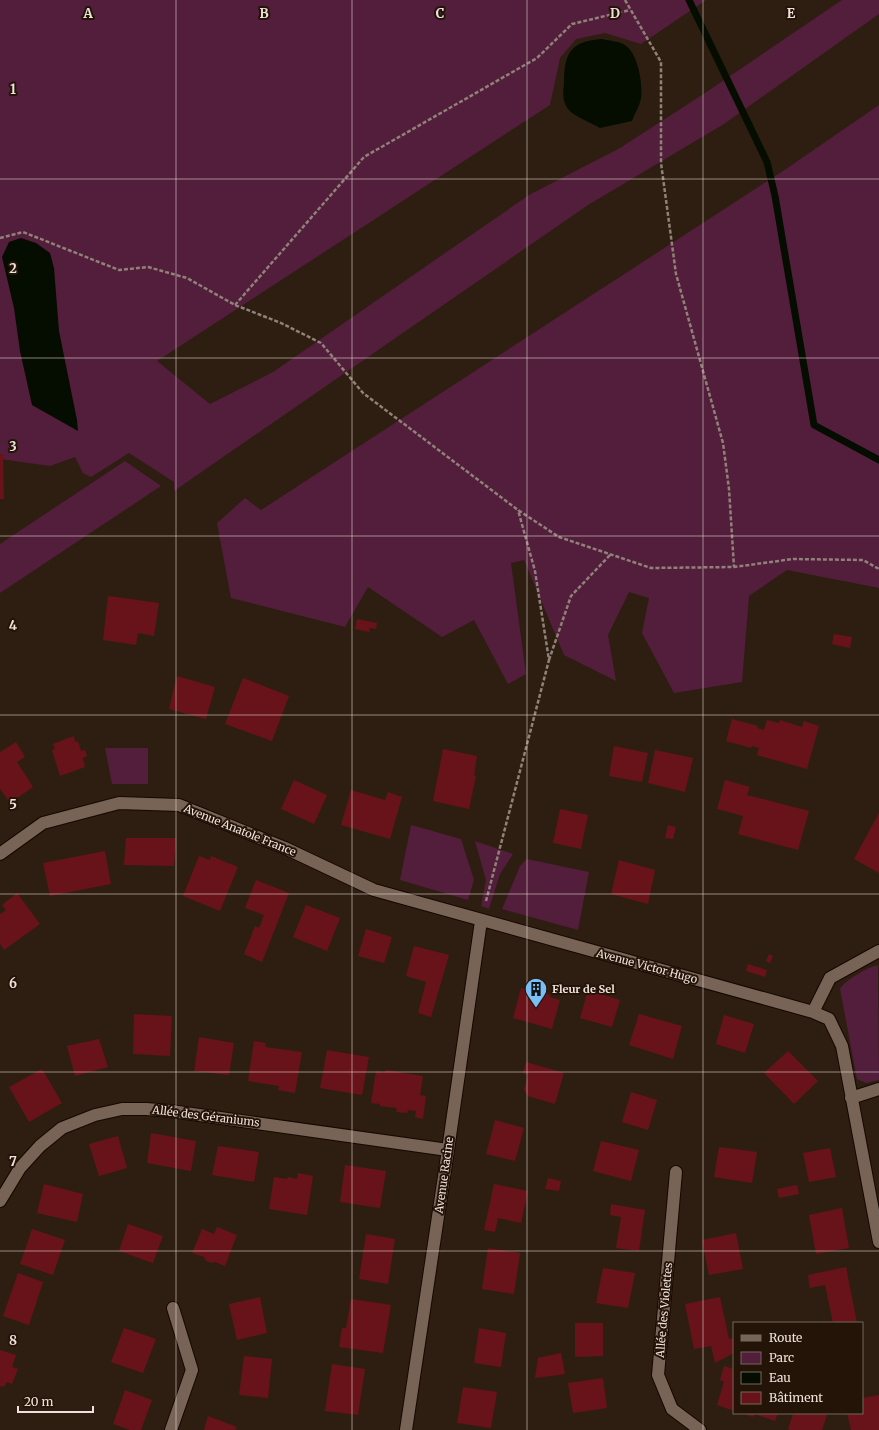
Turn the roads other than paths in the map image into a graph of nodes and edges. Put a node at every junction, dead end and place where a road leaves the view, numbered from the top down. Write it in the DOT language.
graph roads {
  1 [pos="0,854"];
  2 [pos="481,921"];
  3 [pos="879,951"];
  4 [pos="814,1012"];
  5 [pos="879,1089"];
  6 [pos="851,1098"];
  7 [pos="448,1150"];
  8 [pos="676,1172"];
  9 [pos="0,1200"];
  10 [pos="879,1242"];
  11 [pos="173,1308"];
  12 [pos="171,1430"];
  13 [pos="406,1430"];
  14 [pos="700,1430"];
  1 -- 2 [label="street, Avenue Anatole France"];
  2 -- 4 [label="street, Avenue Victor Hugo"];
  2 -- 7 [label="street, Avenue Racine"];
  3 -- 4 [label="street"];
  4 -- 6 [label="street, Avenue Victor Hugo"];
  5 -- 6 [label="street"];
  6 -- 10 [label="street, Avenue Victor Hugo"];
  7 -- 9 [label="street, Allée des Géraniums"];
  7 -- 13 [label="street, Avenue Racine"];
  8 -- 14 [label="street, Allée des Violettes"];
  11 -- 12 [label="street"];
}
